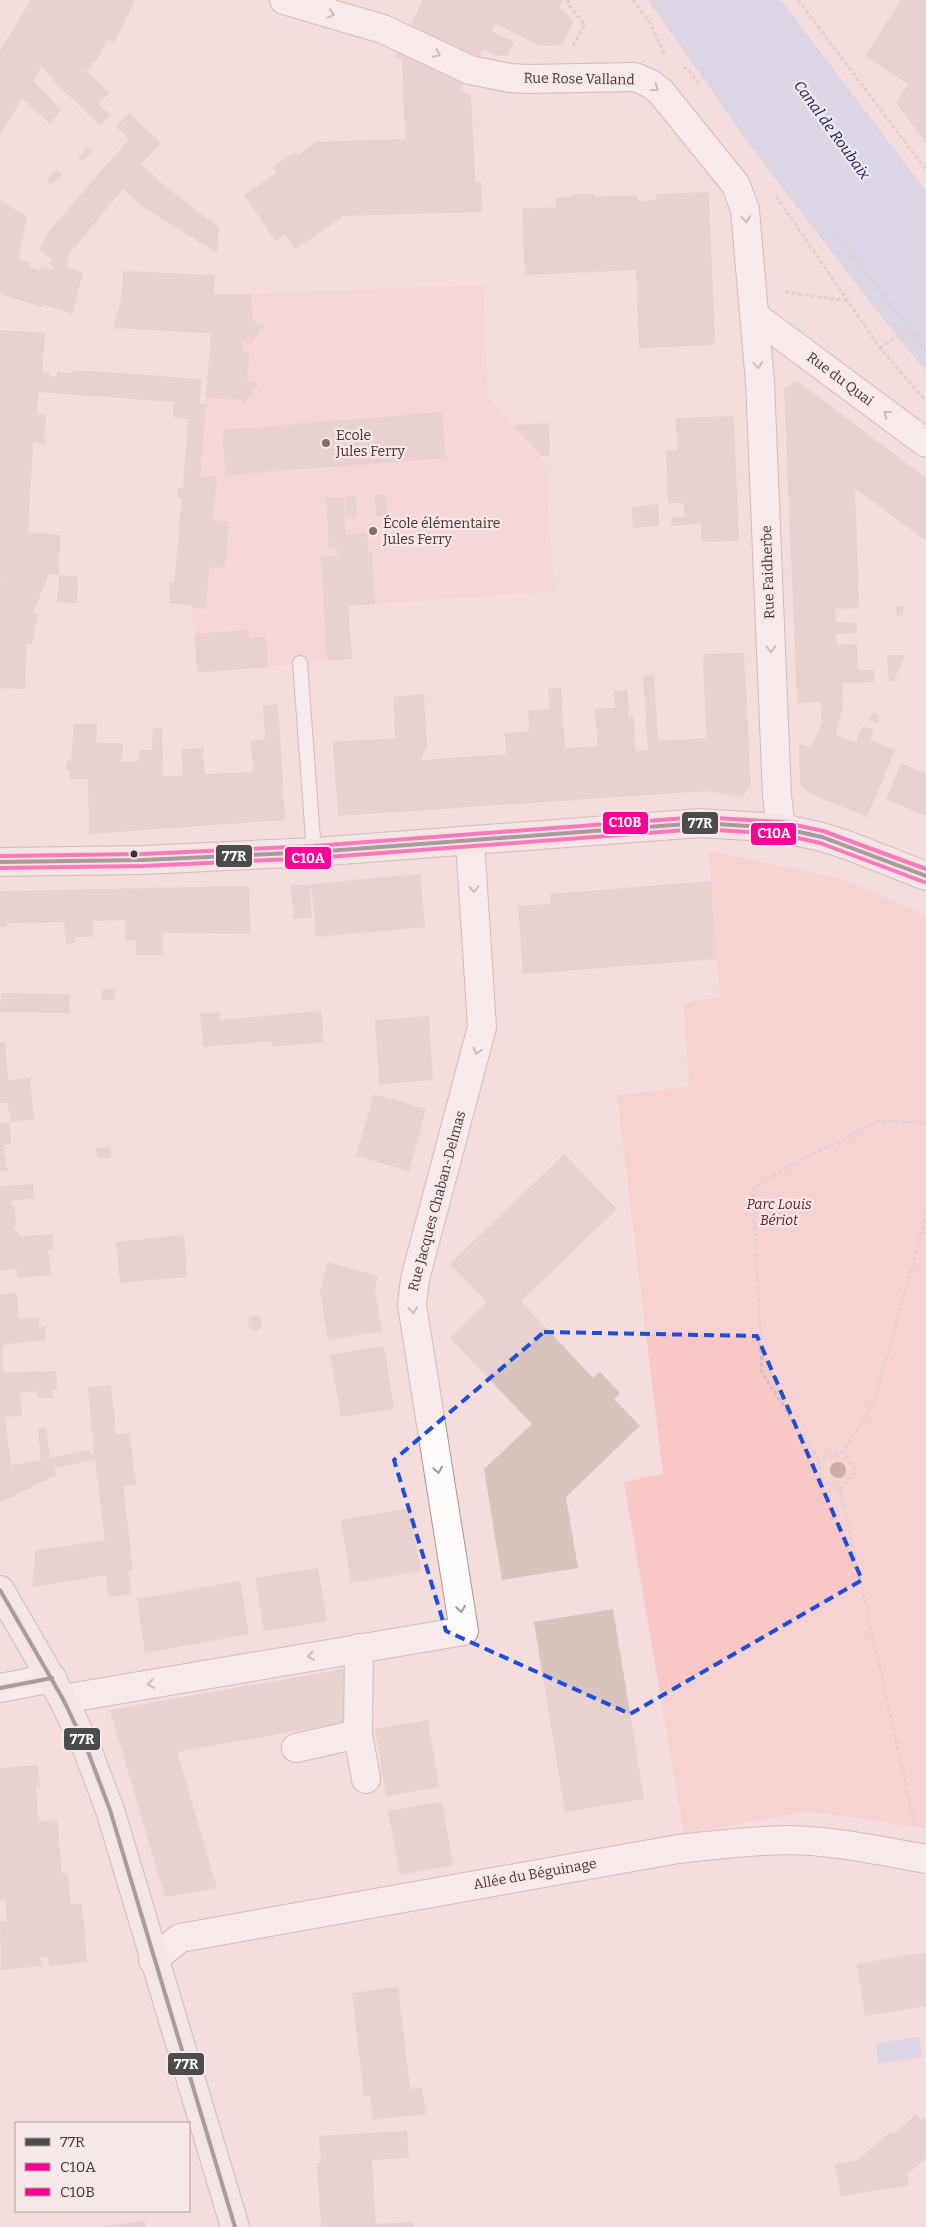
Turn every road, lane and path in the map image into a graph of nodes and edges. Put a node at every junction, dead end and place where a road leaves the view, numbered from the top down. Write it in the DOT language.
graph roads {
  1 [pos="284,0"];
  2 [pos="569,0"];
  3 [pos="633,0"];
  4 [pos="798,0"];
  5 [pos="575,77"];
  6 [pos="661,92"];
  7 [pos="926,170"];
  8 [pos="838,235"];
  9 [pos="752,288"];
  10 [pos="755,316"];
  11 [pos="908,328"];
  12 [pos="880,348"];
  13 [pos="926,352"];
  14 [pos="926,402"];
  15 [pos="926,443"];
  16 [pos="300,663"];
  17 [pos="781,828"];
  18 [pos="470,841"];
  19 [pos="314,852"];
  20 [pos="0,862"];
  21 [pos="926,876"];
  22 [pos="926,1123"];
  23 [pos="926,1215"];
  24 [pos="843,1452"];
  25 [pos="819,1460"];
  26 [pos="840,1490"];
  27 [pos="0,1590"];
  28 [pos="359,1648"];
  29 [pos="0,1688"];
  30 [pos="57,1688"];
  31 [pos="358,1734"];
  32 [pos="296,1748"];
  33 [pos="366,1779"];
  34 [pos="920,1858"];
  35 [pos="153,1960"];
  36 [pos="235,2227"];
  1 -- 5 [label="street, Rue Rose Valland, one-way"];
  2 -- 5 [label="path"];
  3 -- 6 [label="path"];
  4 -- 7 [label="path"];
  5 -- 6 [label="street, Rue Rose Valland, one-way"];
  6 -- 9 [label="street, Rue Rose Valland, one-way"];
  8 -- 11 [label="path"];
  9 -- 10 [label="street, Rue Rose Valland"];
  9 -- 12 [label="path"];
  15 -- 10 [label="street, Rue du Quai, one-way"];
  10 -- 17 [label="street, Rue Faidherbe, one-way"];
  11 -- 12 [label="path"];
  11 -- 13 [label="path"];
  12 -- 14 [label="path"];
  16 -- 19 [label="lane"];
  17 -- 18 [label="main road"];
  17 -- 21 [label="main road"];
  18 -- 19 [label="main road"];
  18 -- 28 [label="street, Rue Jacques Chaban-Delmas, one-way"];
  19 -- 20 [label="main road"];
  22 -- 25 [label="path"];
  23 -- 24 [label="path"];
  24 -- 25 [label="path"];
  24 -- 26 [label="path"];
  25 -- 26 [label="path"];
  26 -- 34 [label="path"];
  27 -- 30 [label="main road"];
  28 -- 30 [label="street, one-way"];
  28 -- 31 [label="street"];
  29 -- 30 [label="street"];
  30 -- 35 [label="main road"];
  31 -- 32 [label="street"];
  31 -- 33 [label="street"];
  34 -- 35 [label="street, Allée du Béguinage"];
  35 -- 36 [label="main road"];
}
